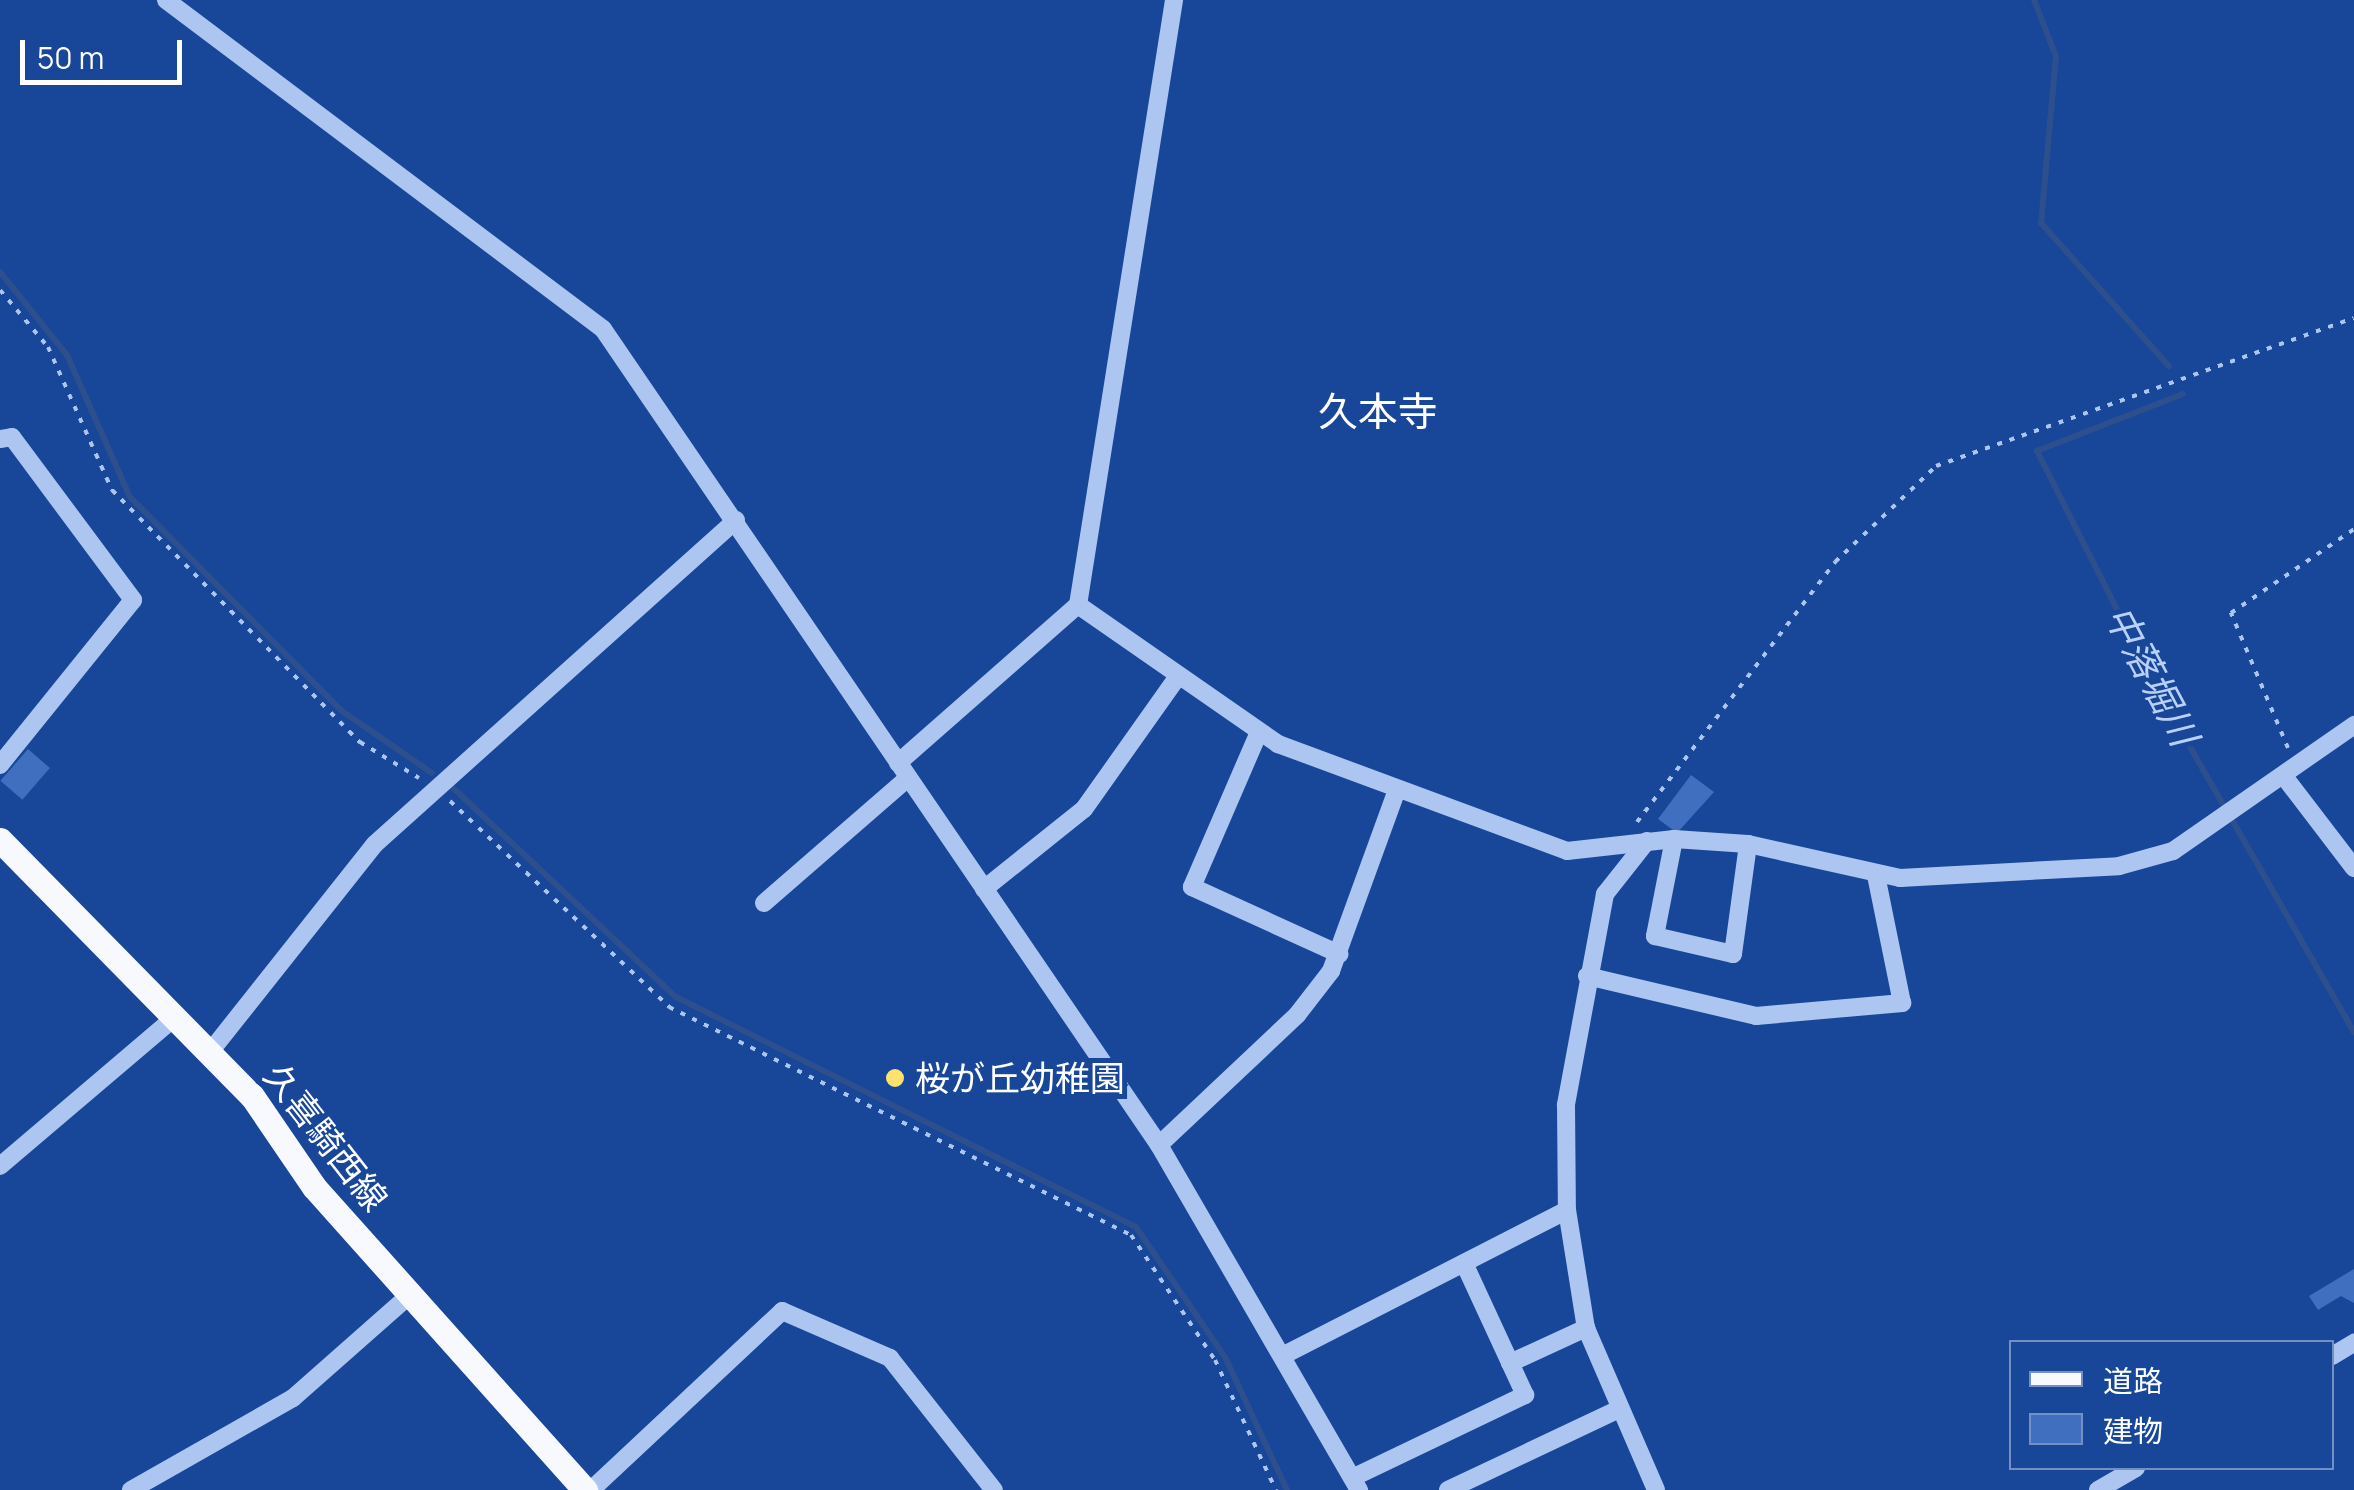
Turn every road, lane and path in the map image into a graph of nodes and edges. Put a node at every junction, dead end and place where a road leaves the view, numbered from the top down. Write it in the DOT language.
graph roads {
  1 [pos="166,0"];
  2 [pos="1174,0"];
  3 [pos="0,290"];
  4 [pos="2354,318"];
  5 [pos="0,438"];
  6 [pos="736,520"];
  7 [pos="2354,529"];
  8 [pos="1078,605"];
  9 [pos="1178,676"];
  10 [pos="2354,725"];
  11 [pos="1259,732"];
  12 [pos="0,766"];
  13 [pos="903,770"];
  14 [pos="2292,775"];
  15 [pos="433,787"];
  16 [pos="1395,795"];
  17 [pos="1674,838"];
  18 [pos="0,840"];
  19 [pos="1646,841"];
  20 [pos="1748,844"];
  21 [pos="1617,847"];
  22 [pos="2354,868"];
  23 [pos="1876,876"];
  24 [pos="984,890"];
  25 [pos="764,903"];
  26 [pos="1339,954"];
  27 [pos="1586,976"];
  28 [pos="176,1016"];
  29 [pos="210,1052"];
  30 [pos="1159,1145"];
  31 [pos="0,1166"];
  32 [pos="1567,1210"];
  33 [pos="1464,1263"];
  34 [pos="412,1293"];
  35 [pos="1586,1328"];
  36 [pos="1284,1355"];
  37 [pos="1510,1363"];
  38 [pos="1615,1410"];
  39 [pos="2133,1470"];
  40 [pos="1356,1483"];
  41 [pos="131,1490"];
  42 [pos="588,1490"];
  43 [pos="994,1490"];
  44 [pos="1276,1490"];
  45 [pos="1448,1490"];
  46 [pos="1656,1490"];
  47 [pos="2098,1490"];
  1 -- 6 [label="street"];
  2 -- 8 [label="street"];
  3 -- 15 [label="path"];
  4 -- 21 [label="path"];
  5 -- 12 [label="street"];
  6 -- 13 [label="street"];
  6 -- 15 [label="street"];
  7 -- 14 [label="path"];
  8 -- 9 [label="street"];
  8 -- 13 [label="street"];
  9 -- 11 [label="street"];
  9 -- 24 [label="street"];
  10 -- 14 [label="street"];
  11 -- 16 [label="street"];
  11 -- 26 [label="street"];
  13 -- 24 [label="street"];
  13 -- 25 [label="street"];
  14 -- 22 [label="street"];
  14 -- 23 [label="street"];
  15 -- 29 [label="street"];
  15 -- 44 [label="path"];
  16 -- 21 [label="street"];
  16 -- 26 [label="street"];
  17 -- 19 [label="street"];
  17 -- 20 [label="street"];
  17 -- 20 [label="street"];
  18 -- 28 [label="main road, 久喜騎西線"];
  19 -- 21 [label="street"];
  19 -- 27 [label="street"];
  20 -- 23 [label="street"];
  23 -- 27 [label="street"];
  24 -- 30 [label="street"];
  26 -- 30 [label="street"];
  27 -- 32 [label="street"];
  28 -- 29 [label="main road, 久喜騎西線"];
  28 -- 31 [label="street"];
  29 -- 34 [label="main road, 久喜騎西線"];
  30 -- 36 [label="street"];
  32 -- 33 [label="street"];
  32 -- 35 [label="street"];
  33 -- 36 [label="street"];
  33 -- 37 [label="street"];
  34 -- 41 [label="street"];
  34 -- 42 [label="main road, 久喜騎西線"];
  35 -- 37 [label="street"];
  35 -- 38 [label="street"];
  36 -- 40 [label="street"];
  37 -- 40 [label="street"];
  38 -- 45 [label="street"];
  38 -- 46 [label="street"];
  39 -- 47 [label="street"];
  42 -- 43 [label="street"];
}
